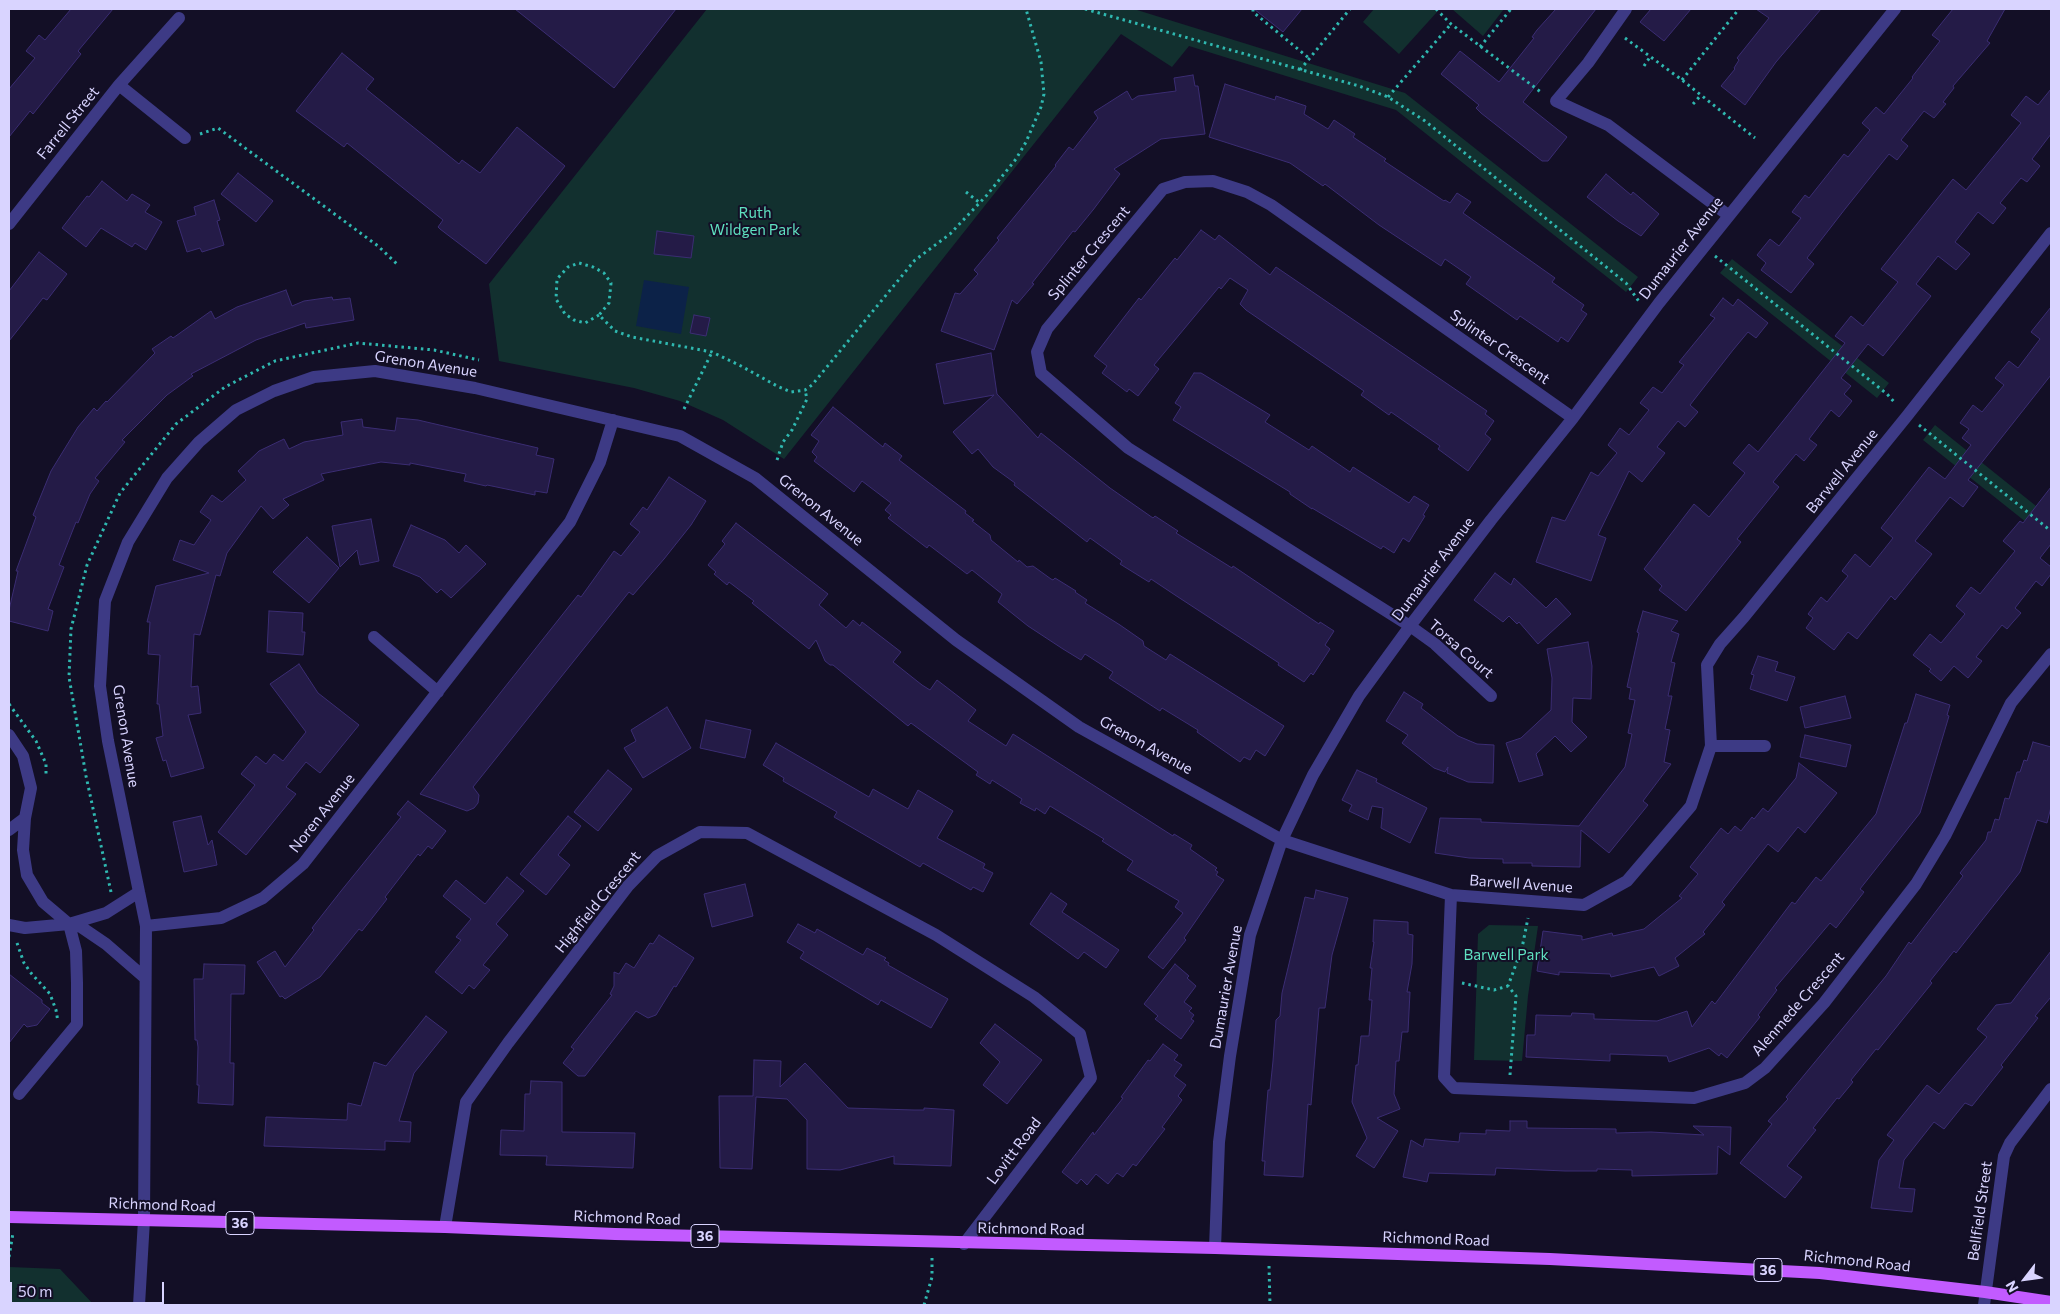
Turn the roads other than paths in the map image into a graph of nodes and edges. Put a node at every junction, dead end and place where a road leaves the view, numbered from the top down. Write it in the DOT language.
graph roads {
  1 [pos="1626,9"];
  2 [pos="1894,9"];
  3 [pos="179,18"];
  4 [pos="119,85"];
  5 [pos="184,138"];
  6 [pos="1728,215"];
  7 [pos="9,224"];
  8 [pos="2051,233"];
  9 [pos="1573,418"];
  10 [pos="613,420"];
  11 [pos="1410,626"];
  12 [pos="374,637"];
  13 [pos="2051,654"];
  14 [pos="438,692"];
  15 [pos="1491,696"];
  16 [pos="9,736"];
  17 [pos="1710,746"];
  18 [pos="1765,746"];
  19 [pos="25,818"];
  20 [pos="9,830"];
  21 [pos="1282,840"];
  22 [pos="139,892"];
  23 [pos="1451,895"];
  24 [pos="69,924"];
  25 [pos="9,925"];
  26 [pos="146,926"];
  27 [pos="144,977"];
  28 [pos="1091,1078"];
  29 [pos="2051,1089"];
  30 [pos="19,1094"];
  31 [pos="11,1217"];
  32 [pos="144,1220"];
  33 [pos="445,1227"];
  34 [pos="964,1244"];
  35 [pos="1215,1248"];
  36 [pos="1986,1292"];
  37 [pos="2051,1302"];
  38 [pos="139,1305"];
  39 [pos="1984,1305"];
  1 -- 6 [label="street"];
  2 -- 6 [label="street, Dumaurier Avenue"];
  3 -- 4 [label="street"];
  4 -- 5 [label="street, Farrell Street"];
  4 -- 7 [label="street, Farrell Street"];
  6 -- 9 [label="street, Dumaurier Avenue"];
  8 -- 17 [label="street, Barwell Avenue"];
  9 -- 11 [label="street, Dumaurier Avenue"];
  9 -- 11 [label="street, Splinter Crescent"];
  10 -- 14 [label="street, Noren Avenue"];
  10 -- 21 [label="street, Grenon Avenue"];
  10 -- 22 [label="street, Grenon Avenue"];
  11 -- 15 [label="street, Torsa Court"];
  11 -- 21 [label="street, Dumaurier Avenue"];
  12 -- 14 [label="street"];
  13 -- 23 [label="street, Alenmede Crescent"];
  14 -- 26 [label="street, Noren Avenue"];
  16 -- 19 [label="street"];
  17 -- 18 [label="street"];
  17 -- 23 [label="street, Barwell Avenue"];
  19 -- 20 [label="street"];
  19 -- 24 [label="street"];
  21 -- 23 [label="street, Barwell Avenue"];
  21 -- 35 [label="street, Dumaurier Avenue"];
  22 -- 24 [label="street"];
  22 -- 26 [label="street, Grenon Avenue"];
  24 -- 25 [label="street"];
  24 -- 27 [label="street"];
  24 -- 30 [label="street"];
  26 -- 27 [label="street, Grenon Avenue"];
  27 -- 32 [label="street, Grenon Avenue"];
  28 -- 33 [label="street, Highfield Crescent"];
  28 -- 34 [label="street, Lovitt Road"];
  29 -- 36 [label="street, Bellfield Street"];
  31 -- 32 [label="main road, Richmond Road / 36"];
  32 -- 33 [label="main road, Richmond Road / 36"];
  32 -- 38 [label="street, Grenon Avenue"];
  33 -- 34 [label="main road, Richmond Road / 36"];
  34 -- 35 [label="main road, Richmond Road / 36"];
  35 -- 36 [label="main road, Richmond Road / 36"];
  36 -- 37 [label="main road, Richmond Road / 36"];
  36 -- 39 [label="street, Bellfield Street"];
}
